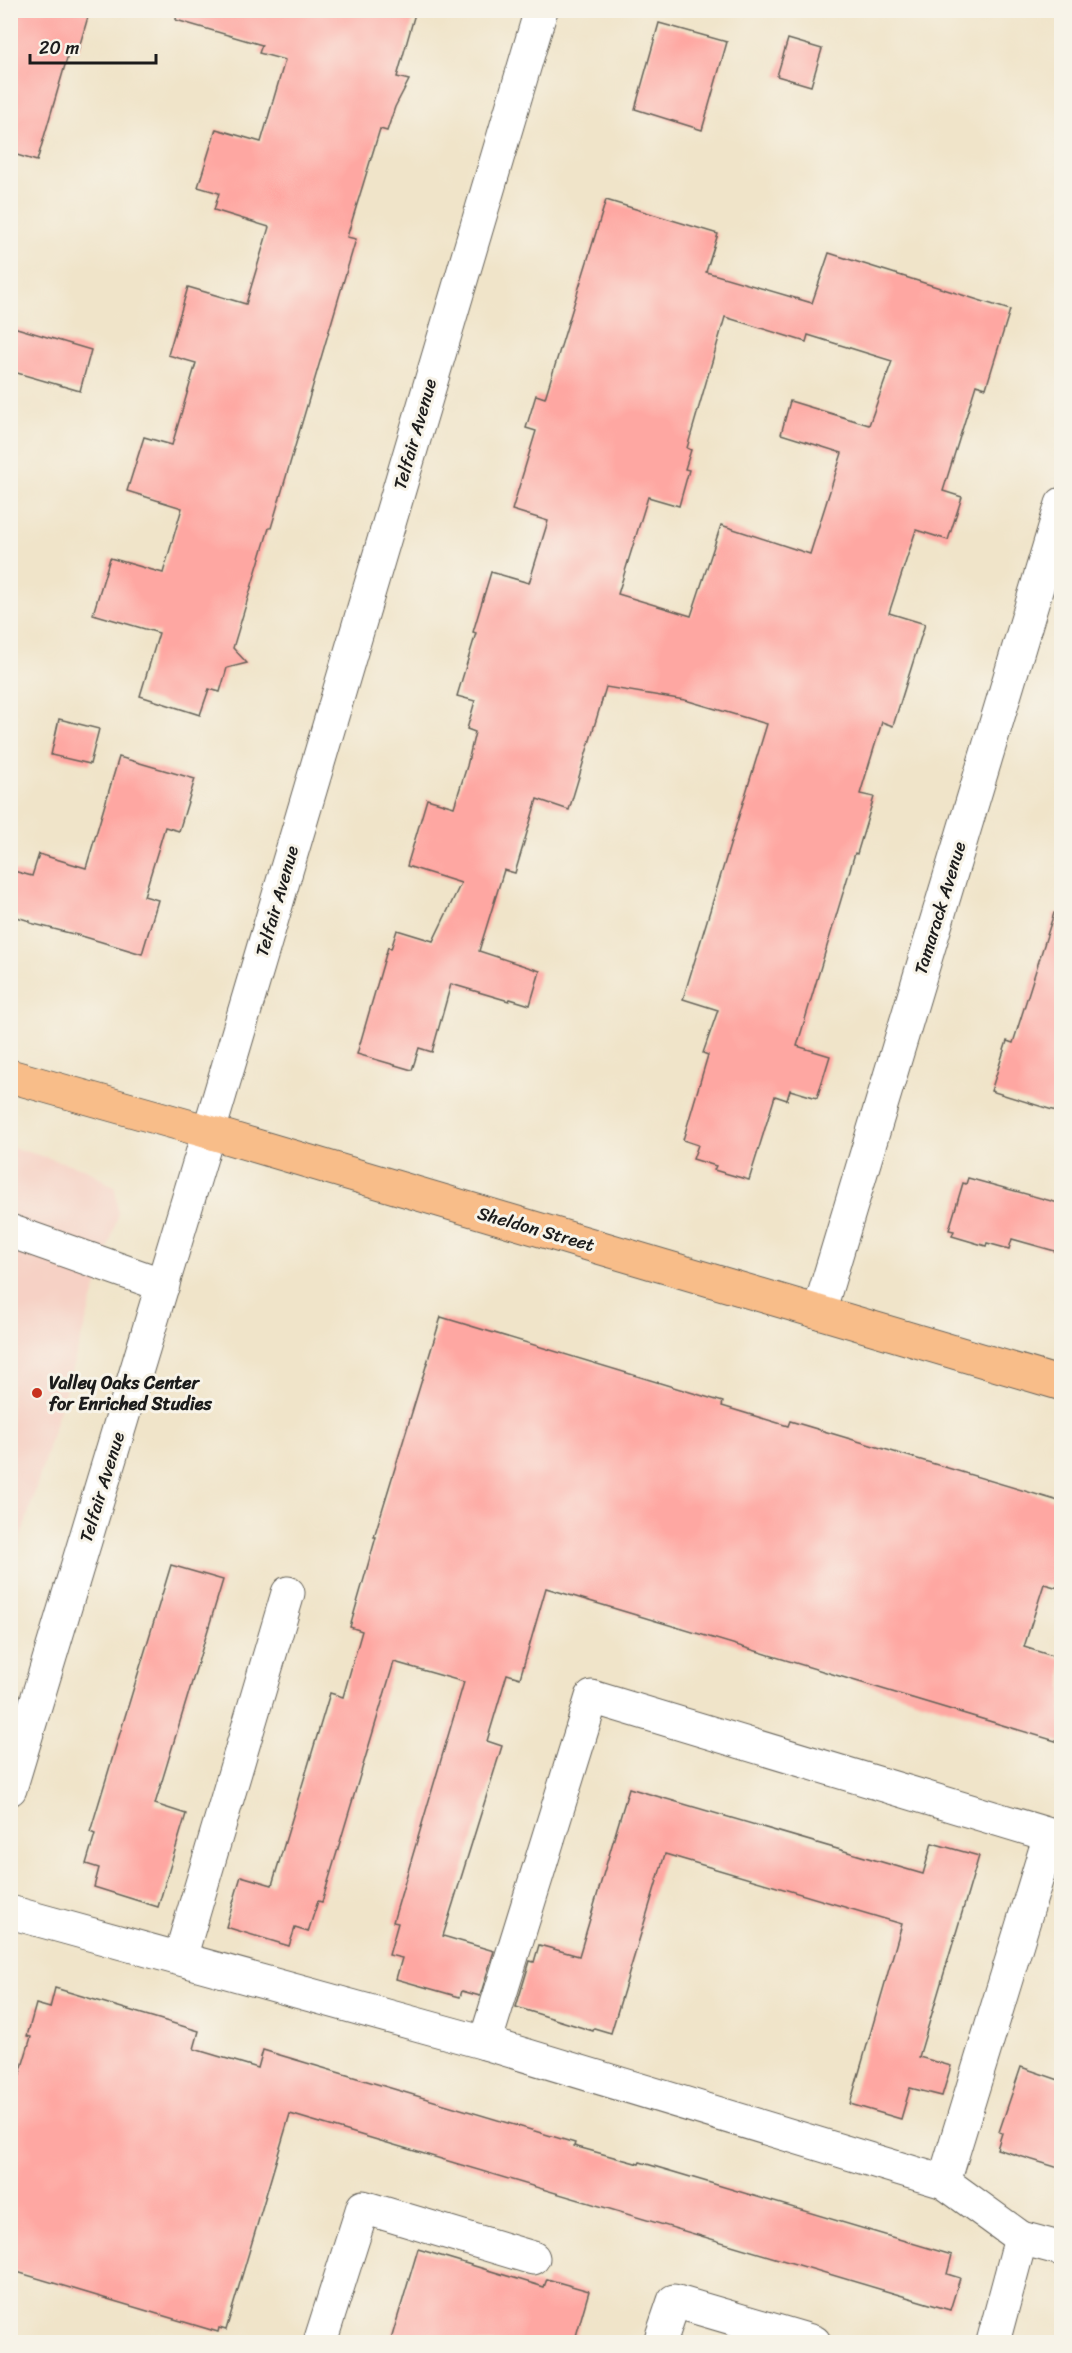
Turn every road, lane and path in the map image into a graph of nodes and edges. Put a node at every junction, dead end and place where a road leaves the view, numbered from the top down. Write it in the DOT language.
graph roads {
  1 [pos="541,10"];
  2 [pos="1062,504"];
  3 [pos="10,1076"];
  4 [pos="209,1132"];
  5 [pos="10,1231"];
  6 [pos="163,1285"];
  7 [pos="819,1312"];
  8 [pos="1062,1384"];
  9 [pos="288,1593"];
  10 [pos="10,1790"];
  11 [pos="10,1912"];
  12 [pos="180,1958"];
  13 [pos="485,2043"];
  14 [pos="944,2182"];
  15 [pos="1022,2238"];
  16 [pos="1062,2249"];
  17 [pos="533,2258"];
  18 [pos="320,2343"];
  19 [pos="660,2343"];
  20 [pos="814,2343"];
  21 [pos="993,2343"];
  1 -- 4 [label="street, Telfair Avenue"];
  2 -- 7 [label="street, Tamarack Avenue"];
  3 -- 4 [label="main road, Sheldon Street"];
  4 -- 6 [label="street, Telfair Avenue"];
  4 -- 7 [label="main road, Sheldon Street"];
  5 -- 6 [label="street"];
  6 -- 10 [label="street, Telfair Avenue"];
  7 -- 8 [label="main road, Sheldon Street"];
  9 -- 12 [label="street"];
  11 -- 12 [label="street"];
  12 -- 13 [label="street"];
  13 -- 14 [label="street"];
  13 -- 14 [label="street"];
  14 -- 15 [label="street"];
  15 -- 16 [label="street"];
  15 -- 21 [label="street"];
  17 -- 18 [label="street"];
  19 -- 20 [label="street"];
}
